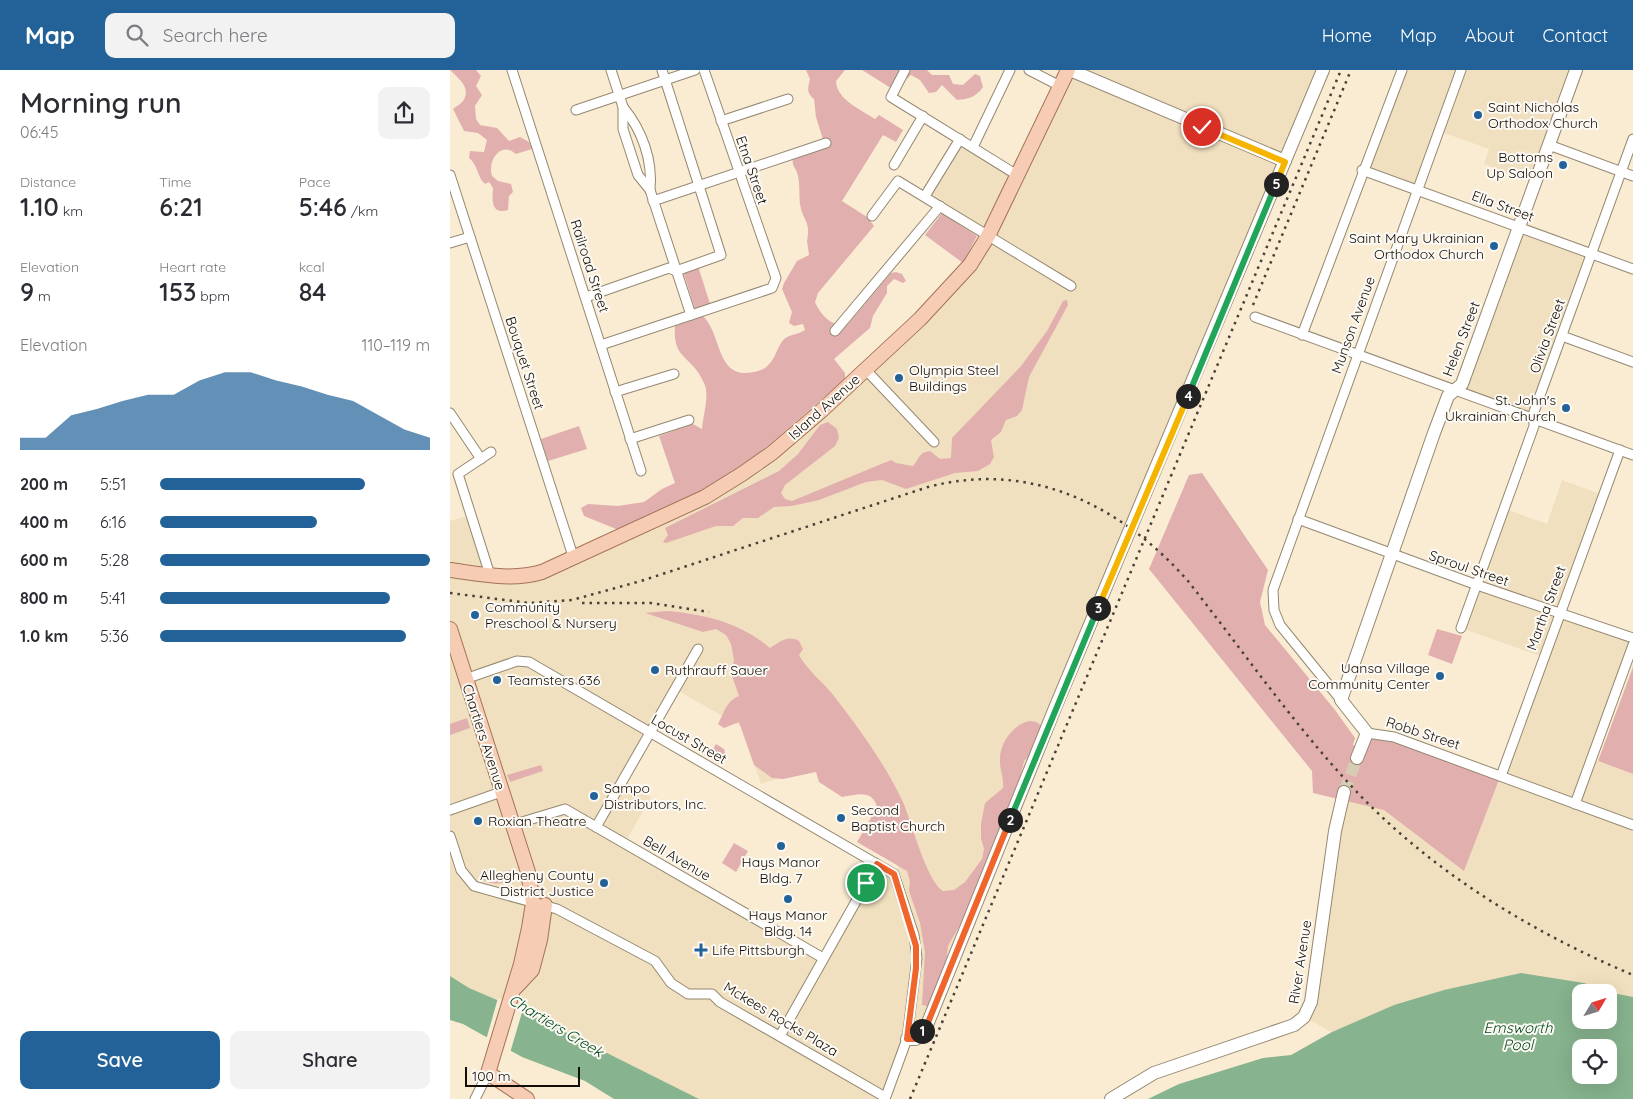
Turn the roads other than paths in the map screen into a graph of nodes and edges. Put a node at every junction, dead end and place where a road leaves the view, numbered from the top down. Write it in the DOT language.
graph roads {
  1 [pos="512,70"];
  2 [pos="611,70"];
  3 [pos="662,70"];
  4 [pos="695,70"];
  5 [pos="704,70"];
  6 [pos="905,70"];
  7 [pos="1010,70"];
  8 [pos="1029,70"];
  9 [pos="1069,70"];
  10 [pos="1323,70"];
  11 [pos="1402,70"];
  12 [pos="1461,70"];
  13 [pos="1576,70"];
  14 [pos="665,80"];
  15 [pos="1060,86"];
  16 [pos="619,95"];
  17 [pos="788,99"];
  18 [pos="623,107"];
  19 [pos="576,110"];
  20 [pos="923,116"];
  21 [pos="721,121"];
  22 [pos="960,139"];
  23 [pos="1633,139"];
  24 [pos="826,144"];
  25 [pos="1549,145"];
  26 [pos="973,147"];
  27 [pos="1285,162"];
  28 [pos="894,165"];
  29 [pos="1362,170"];
  30 [pos="1621,172"];
  31 [pos="739,173"];
  32 [pos="450,175"];
  33 [pos="1017,175"];
  34 [pos="1633,176"];
  35 [pos="700,186"];
  36 [pos="650,190"];
  37 [pos="1417,190"];
  38 [pos="925,196"];
  39 [pos="653,201"];
  40 [pos="940,206"];
  41 [pos="872,216"];
  42 [pos="1519,227"];
  43 [pos="470,236"];
  44 [pos="988,236"];
  45 [pos="450,243"];
  46 [pos="1592,254"];
  47 [pos="1633,269"];
  48 [pos="673,270"];
  49 [pos="1071,286"];
  50 [pos="586,297"];
  51 [pos="691,315"];
  52 [pos="1255,318"];
  53 [pos="835,331"];
  54 [pos="1302,335"];
  55 [pos="1562,336"];
  56 [pos="601,345"];
  57 [pos="1357,355"];
  58 [pos="1633,362"];
  59 [pos="866,370"];
  60 [pos="674,374"];
  61 [pos="1455,390"];
  62 [pos="615,392"];
  63 [pos="450,413"];
  64 [pos="1534,419"];
  65 [pos="689,420"];
  66 [pos="630,439"];
  67 [pos="934,442"];
  68 [pos="1620,450"];
  69 [pos="491,452"];
  70 [pos="1633,455"];
  71 [pos="480,459"];
  72 [pos="641,472"];
  73 [pos="1298,519"];
  74 [pos="1390,554"];
  75 [pos="574,559"];
  76 [pos="450,570"];
  77 [pos="490,574"];
  78 [pos="1477,585"];
  79 [pos="1273,590"];
  80 [pos="1559,613"];
  81 [pos="1461,628"];
  82 [pos="450,629"];
  83 [pos="1633,638"];
  84 [pos="1633,645"];
  85 [pos="698,649"];
  86 [pos="454,658"];
  87 [pos="465,678"];
  88 [pos="1341,700"];
  89 [pos="650,732"];
  90 [pos="1367,733"];
  91 [pos="1357,758"];
  92 [pos="1501,776"];
  93 [pos="502,792"];
  94 [pos="1344,792"];
  95 [pos="1575,804"];
  96 [pos="450,810"];
  97 [pos="1633,825"];
  98 [pos="512,826"];
  99 [pos="596,827"];
  100 [pos="450,836"];
  101 [pos="877,864"];
  102 [pos="539,904"];
  103 [pos="823,958"];
  104 [pos="780,1036"];
  105 [pos="907,1039"];
  106 [pos="488,1073"];
  107 [pos="885,1098"];
  108 [pos="476,1099"];
  109 [pos="527,1099"];
  110 [pos="1111,1099"];
  1 -- 50 [label="street, Railroad Street"];
  2 -- 16 [label="street"];
  3 -- 14 [label="street"];
  4 -- 14 [label="street"];
  5 -- 21 [label="street, Etna Street"];
  6 -- 20 [label="street"];
  7 -- 26 [label="street"];
  8 -- 15 [label="street"];
  9 -- 15 [label="main road, Island Avenue"];
  9 -- 27 [label="street"];
  10 -- 27 [label="street"];
  11 -- 29 [label="street"];
  12 -- 37 [label="street, Munson Avenue"];
  13 -- 25 [label="street, Helen Street"];
  14 -- 16 [label="street"];
  14 -- 35 [label="street"];
  15 -- 33 [label="main road, Island Avenue"];
  16 -- 18 [label="street"];
  16 -- 19 [label="street"];
  17 -- 21 [label="street"];
  18 -- 36 [label="street"];
  18 -- 36 [label="street"];
  20 -- 22 [label="street"];
  20 -- 28 [label="street"];
  21 -- 31 [label="street, Etna Street"];
  22 -- 26 [label="street"];
  22 -- 38 [label="street"];
  23 -- 30 [label="street, Olivia Street"];
  24 -- 31 [label="street"];
  25 -- 30 [label="street"];
  25 -- 42 [label="street, Helen Street"];
  26 -- 33 [label="street"];
  27 -- 105 [label="street"];
  29 -- 37 [label="street, Ella Street"];
  29 -- 54 [label="street"];
  30 -- 34 [label="street"];
  30 -- 46 [label="street, Olivia Street"];
  31 -- 35 [label="street"];
  31 -- 51 [label="street, Etna Street"];
  32 -- 43 [label="street, Bouquet Street"];
  33 -- 44 [label="main road, Island Avenue"];
  35 -- 39 [label="street"];
  35 -- 48 [label="street"];
  36 -- 39 [label="street"];
  37 -- 42 [label="street, Ella Street"];
  37 -- 57 [label="street, Munson Avenue"];
  38 -- 40 [label="street"];
  38 -- 41 [label="street"];
  39 -- 48 [label="street"];
  40 -- 44 [label="street"];
  40 -- 53 [label="street"];
  42 -- 46 [label="street, Ella Street"];
  42 -- 61 [label="street, Helen Street"];
  43 -- 45 [label="street"];
  43 -- 75 [label="street, Bouquet Street"];
  44 -- 49 [label="street"];
  44 -- 59 [label="main road, Island Avenue"];
  46 -- 47 [label="street, Ella Street"];
  46 -- 55 [label="street, Olivia Street"];
  48 -- 50 [label="street"];
  48 -- 51 [label="street"];
  50 -- 56 [label="street, Railroad Street"];
  51 -- 56 [label="street"];
  52 -- 54 [label="street"];
  54 -- 57 [label="street"];
  55 -- 58 [label="street"];
  55 -- 64 [label="street, Olivia Street"];
  56 -- 62 [label="street, Railroad Street"];
  57 -- 61 [label="street"];
  57 -- 73 [label="street, Munson Avenue"];
  59 -- 67 [label="street"];
  59 -- 75 [label="main road, Island Avenue"];
  60 -- 62 [label="street"];
  61 -- 64 [label="street"];
  61 -- 74 [label="street, Helen Street"];
  62 -- 66 [label="street, Railroad Street"];
  63 -- 71 [label="street"];
  64 -- 68 [label="street"];
  64 -- 78 [label="street, Olivia Street"];
  65 -- 66 [label="street"];
  66 -- 72 [label="street, Railroad Street"];
  68 -- 70 [label="street"];
  68 -- 80 [label="street, Martha Street"];
  69 -- 71 [label="street"];
  71 -- 77 [label="street"];
  73 -- 74 [label="street, Sproul Street"];
  73 -- 79 [label="street, Munson Avenue"];
  74 -- 78 [label="street, Sproul Street"];
  74 -- 88 [label="street, Helen Street"];
  75 -- 77 [label="main road, Island Avenue"];
  76 -- 77 [label="main road, Island Avenue"];
  78 -- 80 [label="street, Sproul Street"];
  78 -- 81 [label="street, Olivia Street"];
  79 -- 88 [label="street, Robb Street"];
  80 -- 83 [label="street, Sproul Street"];
  80 -- 92 [label="street, Martha Street"];
  82 -- 86 [label="main road, Chartiers Avenue"];
  84 -- 95 [label="street"];
  85 -- 89 [label="street"];
  86 -- 87 [label="main road, Chartiers Avenue"];
  87 -- 89 [label="street, Locust Street"];
  87 -- 93 [label="main road, Chartiers Avenue"];
  88 -- 90 [label="street, Robb Street"];
  89 -- 99 [label="street"];
  89 -- 101 [label="street, Locust Street"];
  90 -- 91 [label="street"];
  90 -- 92 [label="street, Robb Street"];
  92 -- 95 [label="street, Robb Street"];
  93 -- 96 [label="street"];
  93 -- 98 [label="main road, Chartiers Avenue"];
  94 -- 110 [label="street, River Avenue"];
  95 -- 97 [label="street, Robb Street"];
  98 -- 99 [label="street, Bell Avenue"];
  98 -- 102 [label="main road, Chartiers Avenue"];
  99 -- 103 [label="street, Bell Avenue"];
  100 -- 102 [label="street, Mckees Rocks Plaza"];
  101 -- 103 [label="street"];
  101 -- 105 [label="street, Locust Street"];
  102 -- 104 [label="street, Mckees Rocks Plaza"];
  102 -- 106 [label="main road"];
  103 -- 104 [label="street"];
  104 -- 107 [label="street, Mckees Rocks Plaza"];
  105 -- 107 [label="street"];
  106 -- 108 [label="street"];
  106 -- 109 [label="main road"];
}
